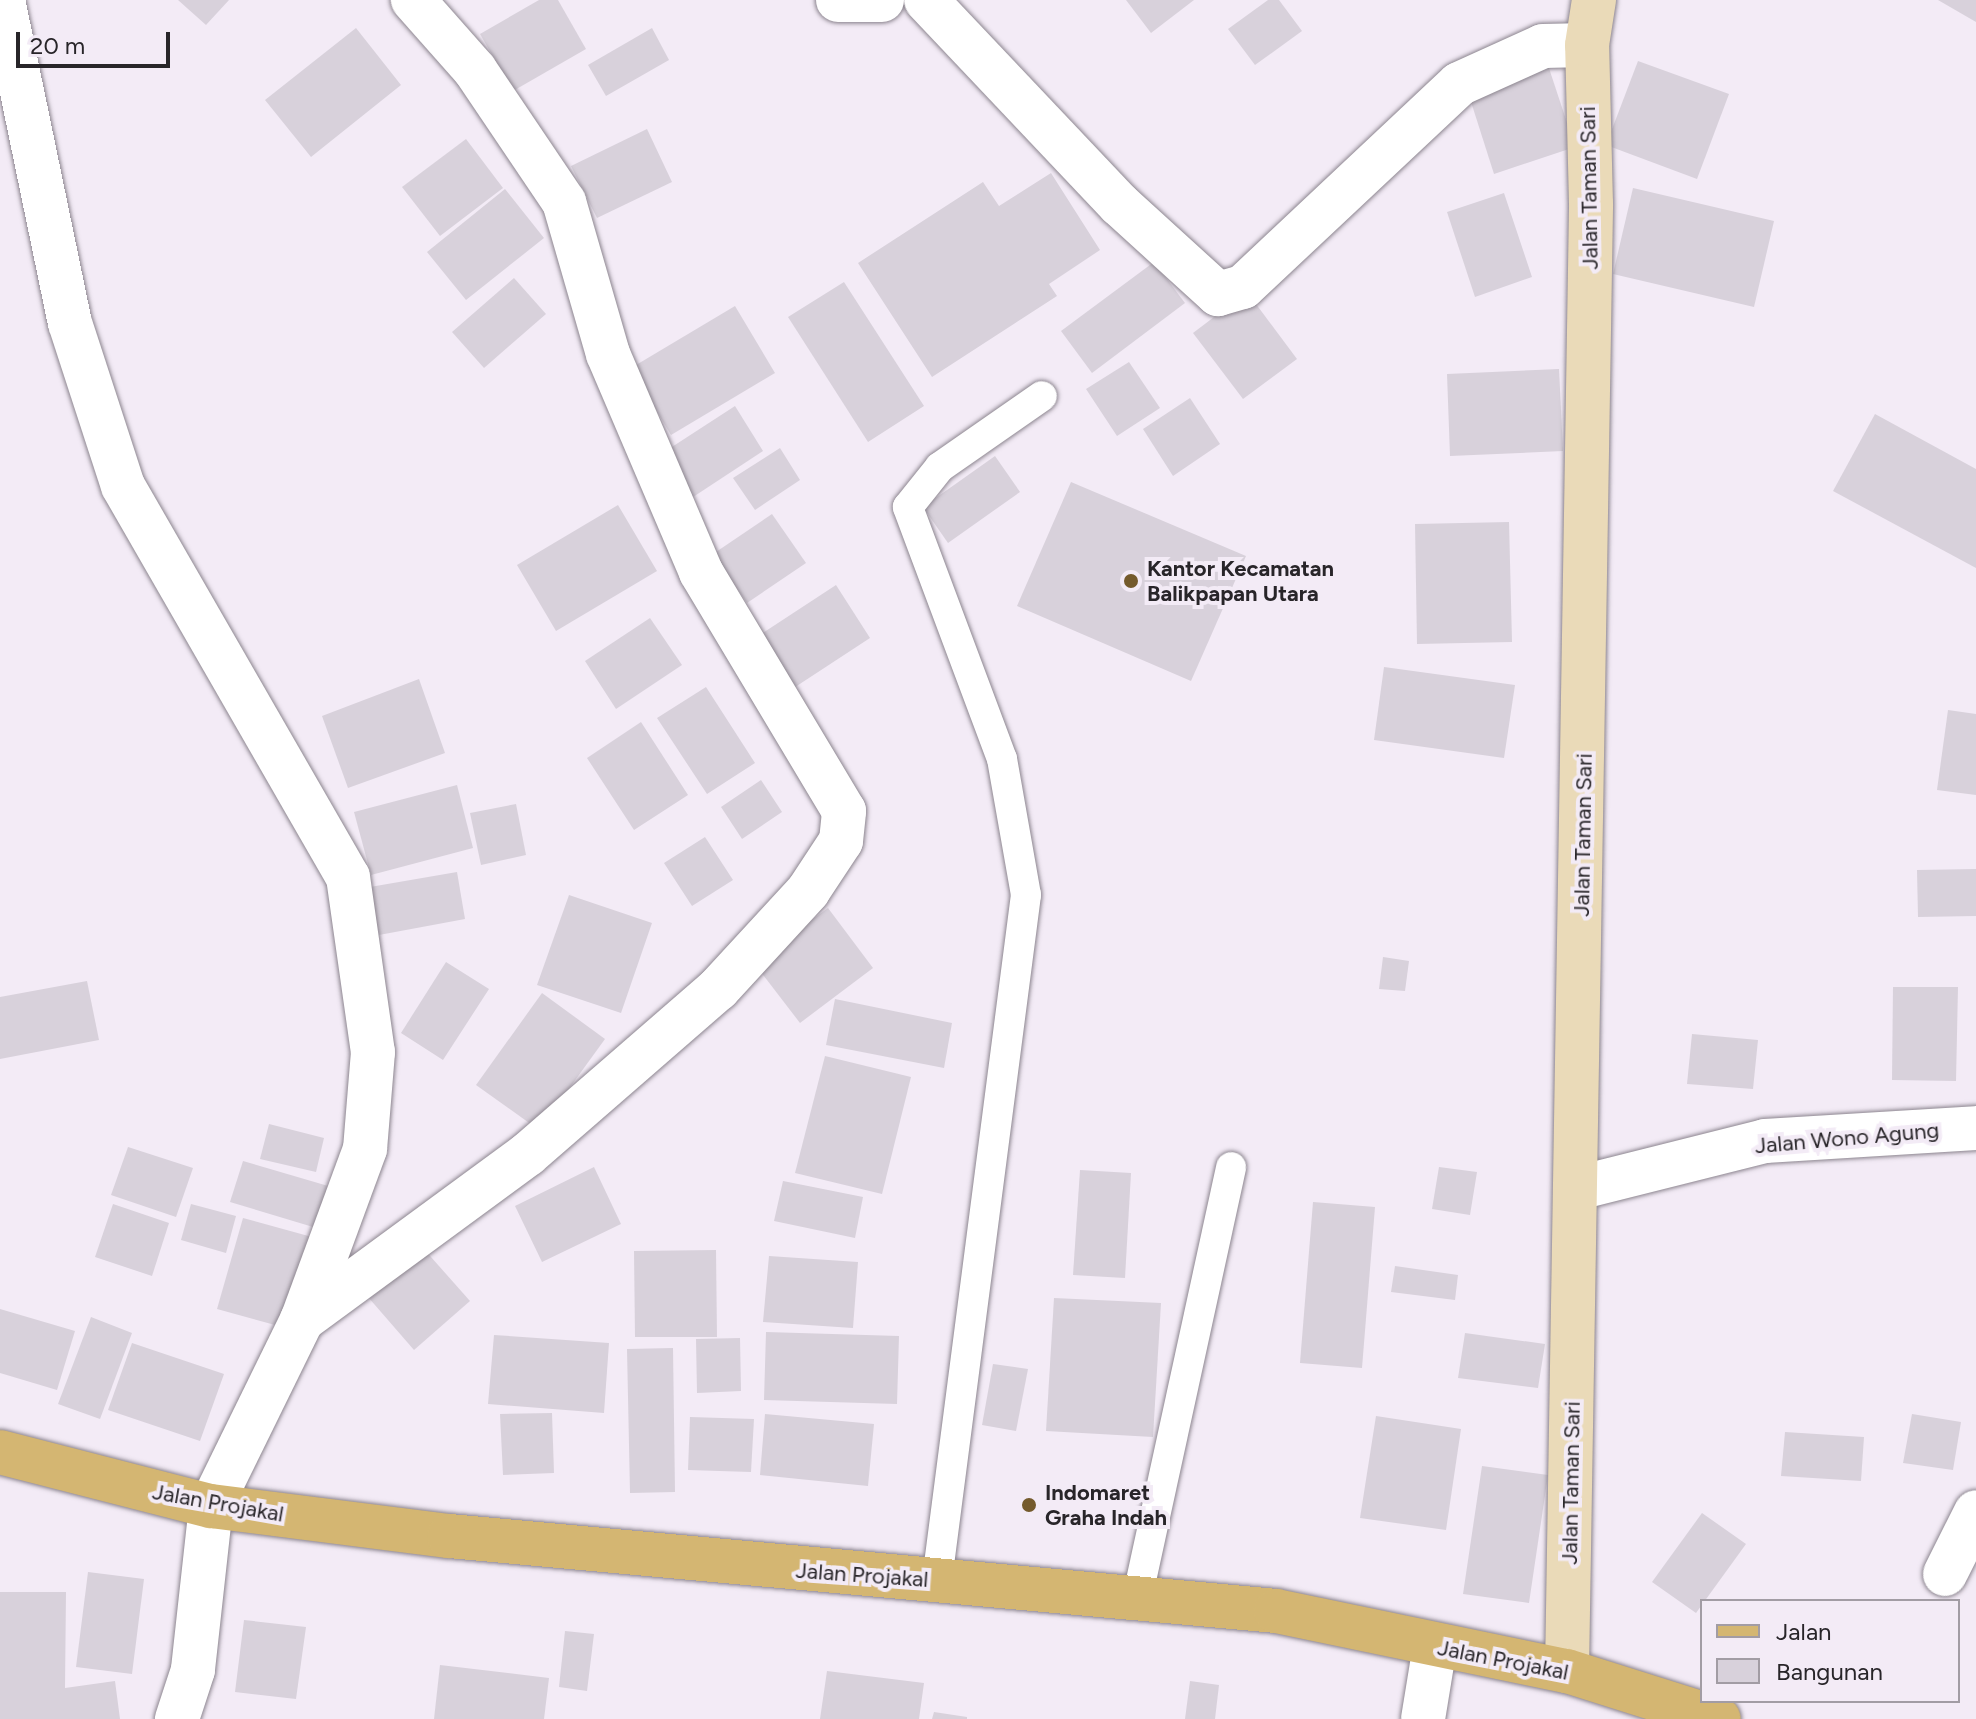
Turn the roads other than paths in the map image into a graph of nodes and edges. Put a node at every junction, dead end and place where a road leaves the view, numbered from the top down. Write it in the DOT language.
graph roads {
  1 [pos="3,0"];
  2 [pos="413,0"];
  3 [pos="838,0"];
  4 [pos="882,0"];
  5 [pos="926,0"];
  6 [pos="1594,0"];
  7 [pos="1587,45"];
  8 [pos="1042,396"];
  9 [pos="1976,1128"];
  10 [pos="1231,1167"];
  11 [pos="1578,1188"];
  12 [pos="302,1320"];
  13 [pos="0,1452"];
  14 [pos="211,1506"];
  15 [pos="1976,1512"];
  16 [pos="1945,1574"];
  17 [pos="937,1580"];
  18 [pos="1137,1599"];
  19 [pos="1435,1646"];
  20 [pos="1567,1671"];
  21 [pos="177,1719"];
  22 [pos="1423,1719"];
  23 [pos="1719,1719"];
  1 -- 12 [label="street"];
  2 -- 12 [label="street"];
  3 -- 4 [label="street"];
  5 -- 7 [label="street"];
  6 -- 7 [label="street, Jalan Taman Sari"];
  7 -- 11 [label="street, Jalan Taman Sari"];
  8 -- 17 [label="lane"];
  9 -- 11 [label="street, Jalan Wono Agung"];
  10 -- 18 [label="lane"];
  11 -- 20 [label="street, Jalan Taman Sari"];
  12 -- 14 [label="street"];
  13 -- 14 [label="main road, Jalan Projakal"];
  14 -- 17 [label="main road, Jalan Projakal"];
  14 -- 21 [label="street"];
  15 -- 16 [label="street"];
  17 -- 18 [label="main road, Jalan Projakal"];
  18 -- 19 [label="main road, Jalan Projakal"];
  19 -- 20 [label="main road, Jalan Projakal"];
  19 -- 22 [label="street"];
  20 -- 23 [label="main road, Jalan Projakal"];
}
